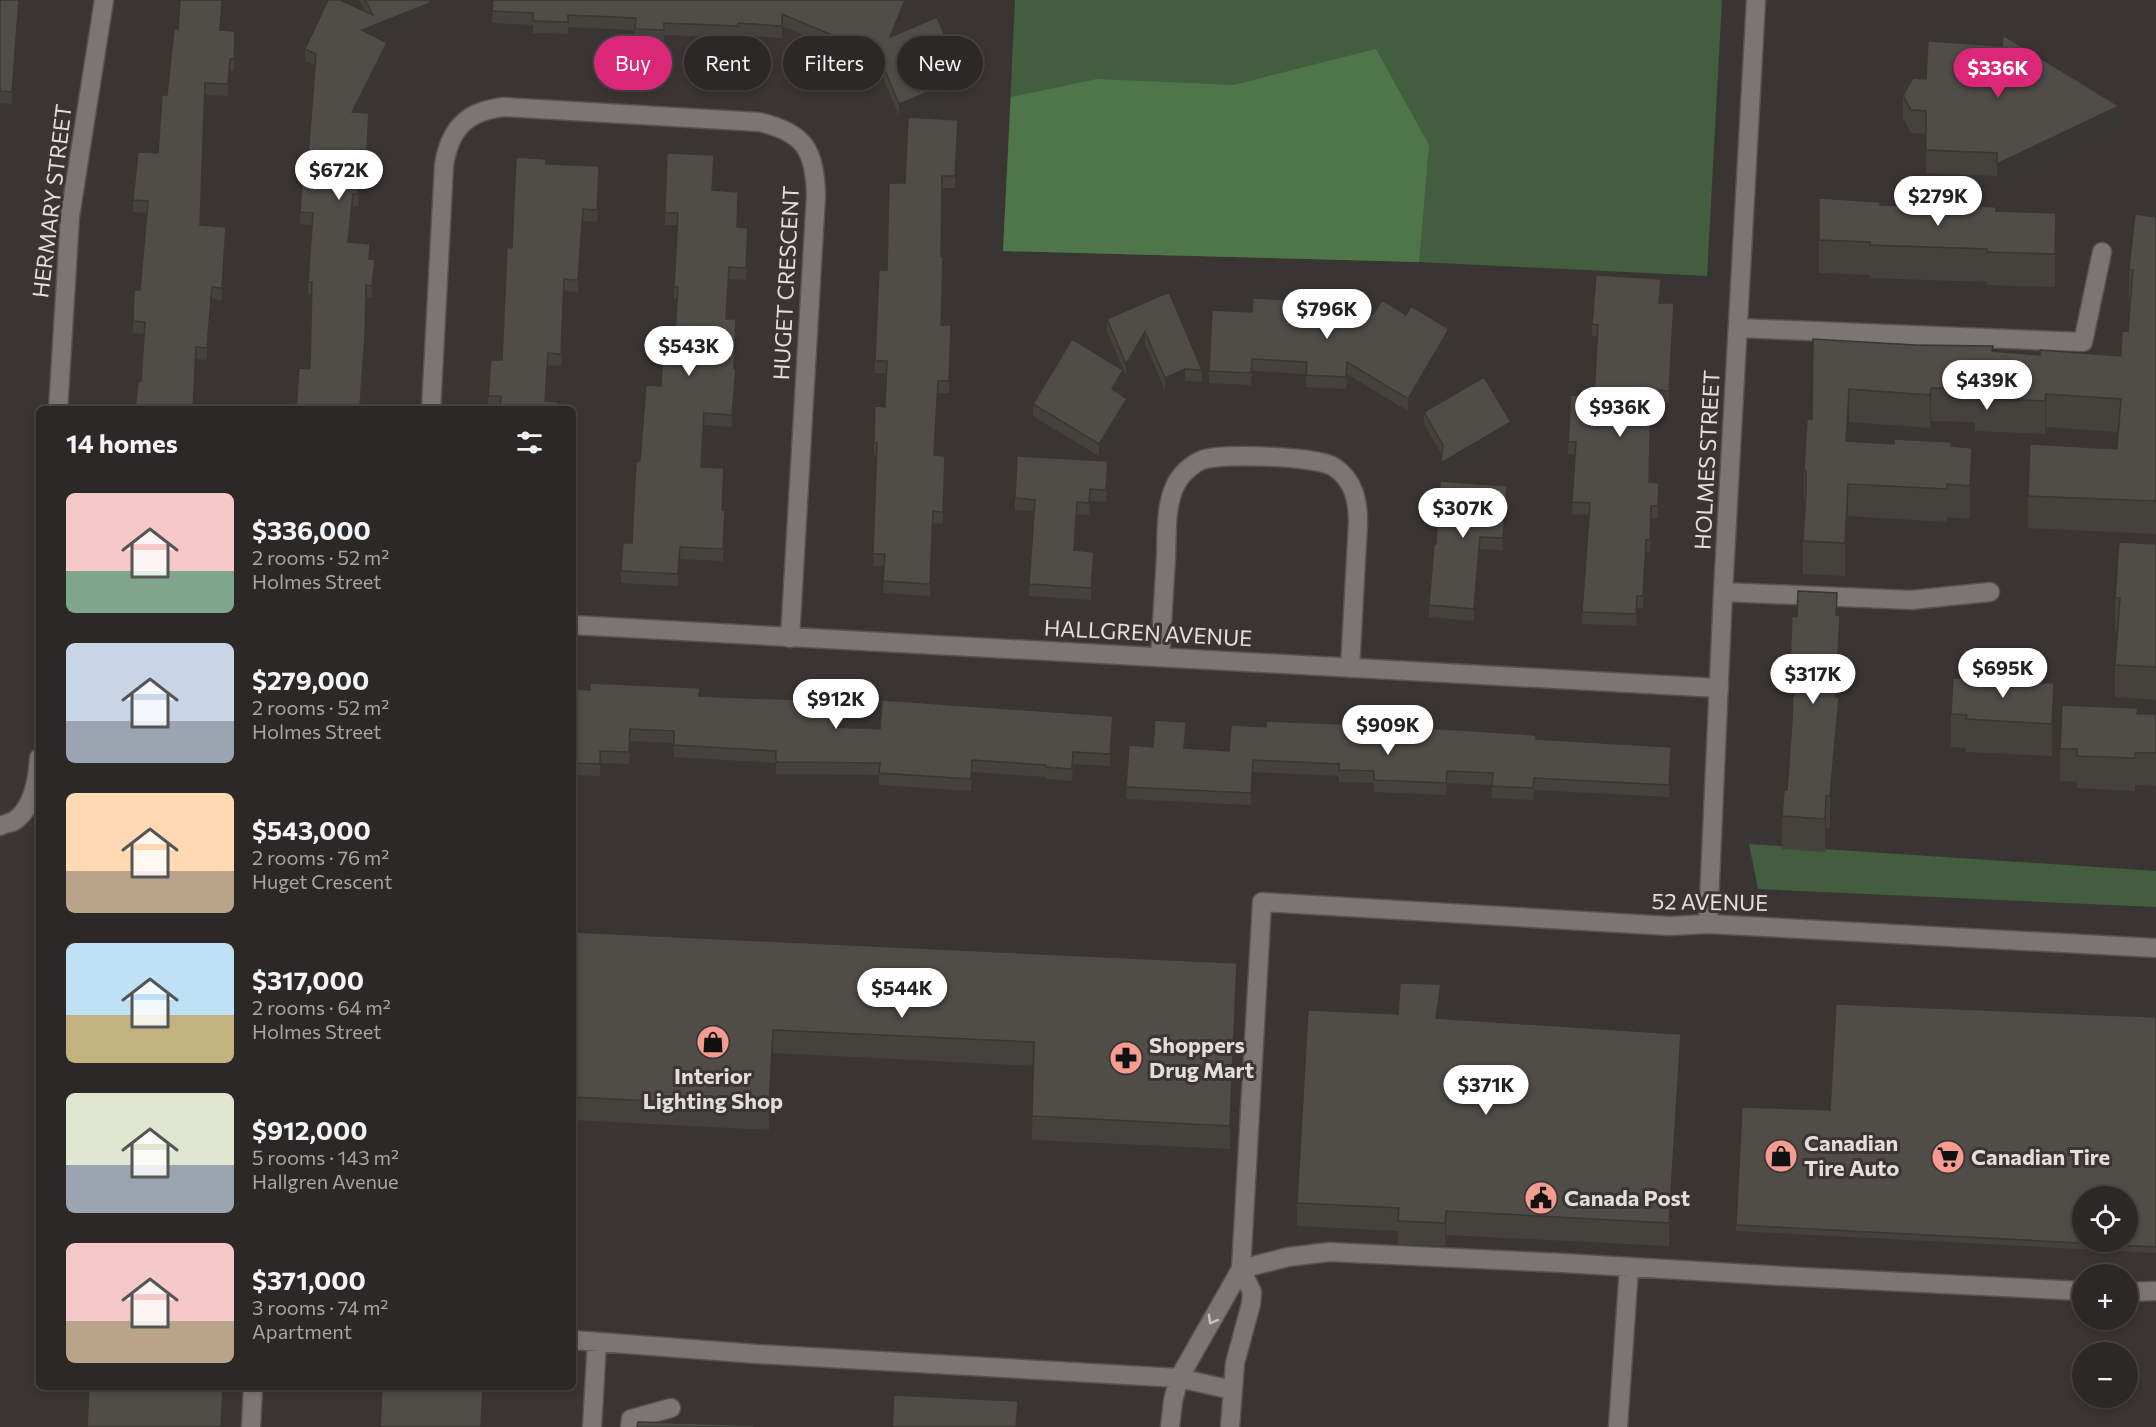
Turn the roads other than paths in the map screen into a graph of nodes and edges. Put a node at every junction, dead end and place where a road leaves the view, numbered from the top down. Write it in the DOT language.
graph roads {
  1 [pos="104,0"];
  2 [pos="1756,0"];
  3 [pos="2102,252"];
  4 [pos="1738,328"];
  5 [pos="58,406"];
  6 [pos="431,406"];
  7 [pos="1724,592"];
  8 [pos="1990,592"];
  9 [pos="576,626"];
  10 [pos="790,638"];
  11 [pos="1160,657"];
  12 [pos="1350,668"];
  13 [pos="1719,688"];
  14 [pos="36,784"];
  15 [pos="7,823"];
  16 [pos="1708,924"];
  17 [pos="2156,948"];
  18 [pos="1629,1267"];
  19 [pos="1241,1269"];
  20 [pos="2072,1291"];
  21 [pos="2138,1292"];
  22 [pos="2156,1292"];
  23 [pos="576,1340"];
  24 [pos="597,1342"];
  25 [pos="1179,1378"];
  26 [pos="253,1390"];
  27 [pos="1233,1390"];
  28 [pos="671,1408"];
  29 [pos="251,1427"];
  30 [pos="592,1427"];
  31 [pos="630,1427"];
  32 [pos="1170,1427"];
  33 [pos="1230,1427"];
  34 [pos="1618,1427"];
  1 -- 5 [label="street, HERMARY STREET"];
  2 -- 4 [label="street, HOLMES STREET"];
  3 -- 4 [label="street"];
  4 -- 7 [label="street, HOLMES STREET"];
  6 -- 10 [label="street, HUGET CRESCENT"];
  7 -- 8 [label="street"];
  7 -- 13 [label="street, HOLMES STREET"];
  9 -- 10 [label="street, HALLGREN AVENUE"];
  10 -- 11 [label="street, HALLGREN AVENUE"];
  11 -- 12 [label="street, HALLGREN AVENUE"];
  11 -- 12 [label="street"];
  12 -- 13 [label="street, HALLGREN AVENUE"];
  13 -- 16 [label="street, HOLMES STREET"];
  14 -- 15 [label="street"];
  16 -- 17 [label="street, 52 AVENUE"];
  16 -- 19 [label="street, 52 AVENUE"];
  18 -- 19 [label="street"];
  18 -- 20 [label="street"];
  18 -- 34 [label="street"];
  19 -- 25 [label="street, one-way"];
  19 -- 27 [label="street"];
  21 -- 22 [label="street"];
  23 -- 24 [label="street"];
  24 -- 25 [label="street"];
  24 -- 30 [label="street"];
  25 -- 27 [label="street"];
  25 -- 32 [label="street"];
  26 -- 29 [label="street"];
  27 -- 33 [label="street"];
  28 -- 31 [label="street"];
}
